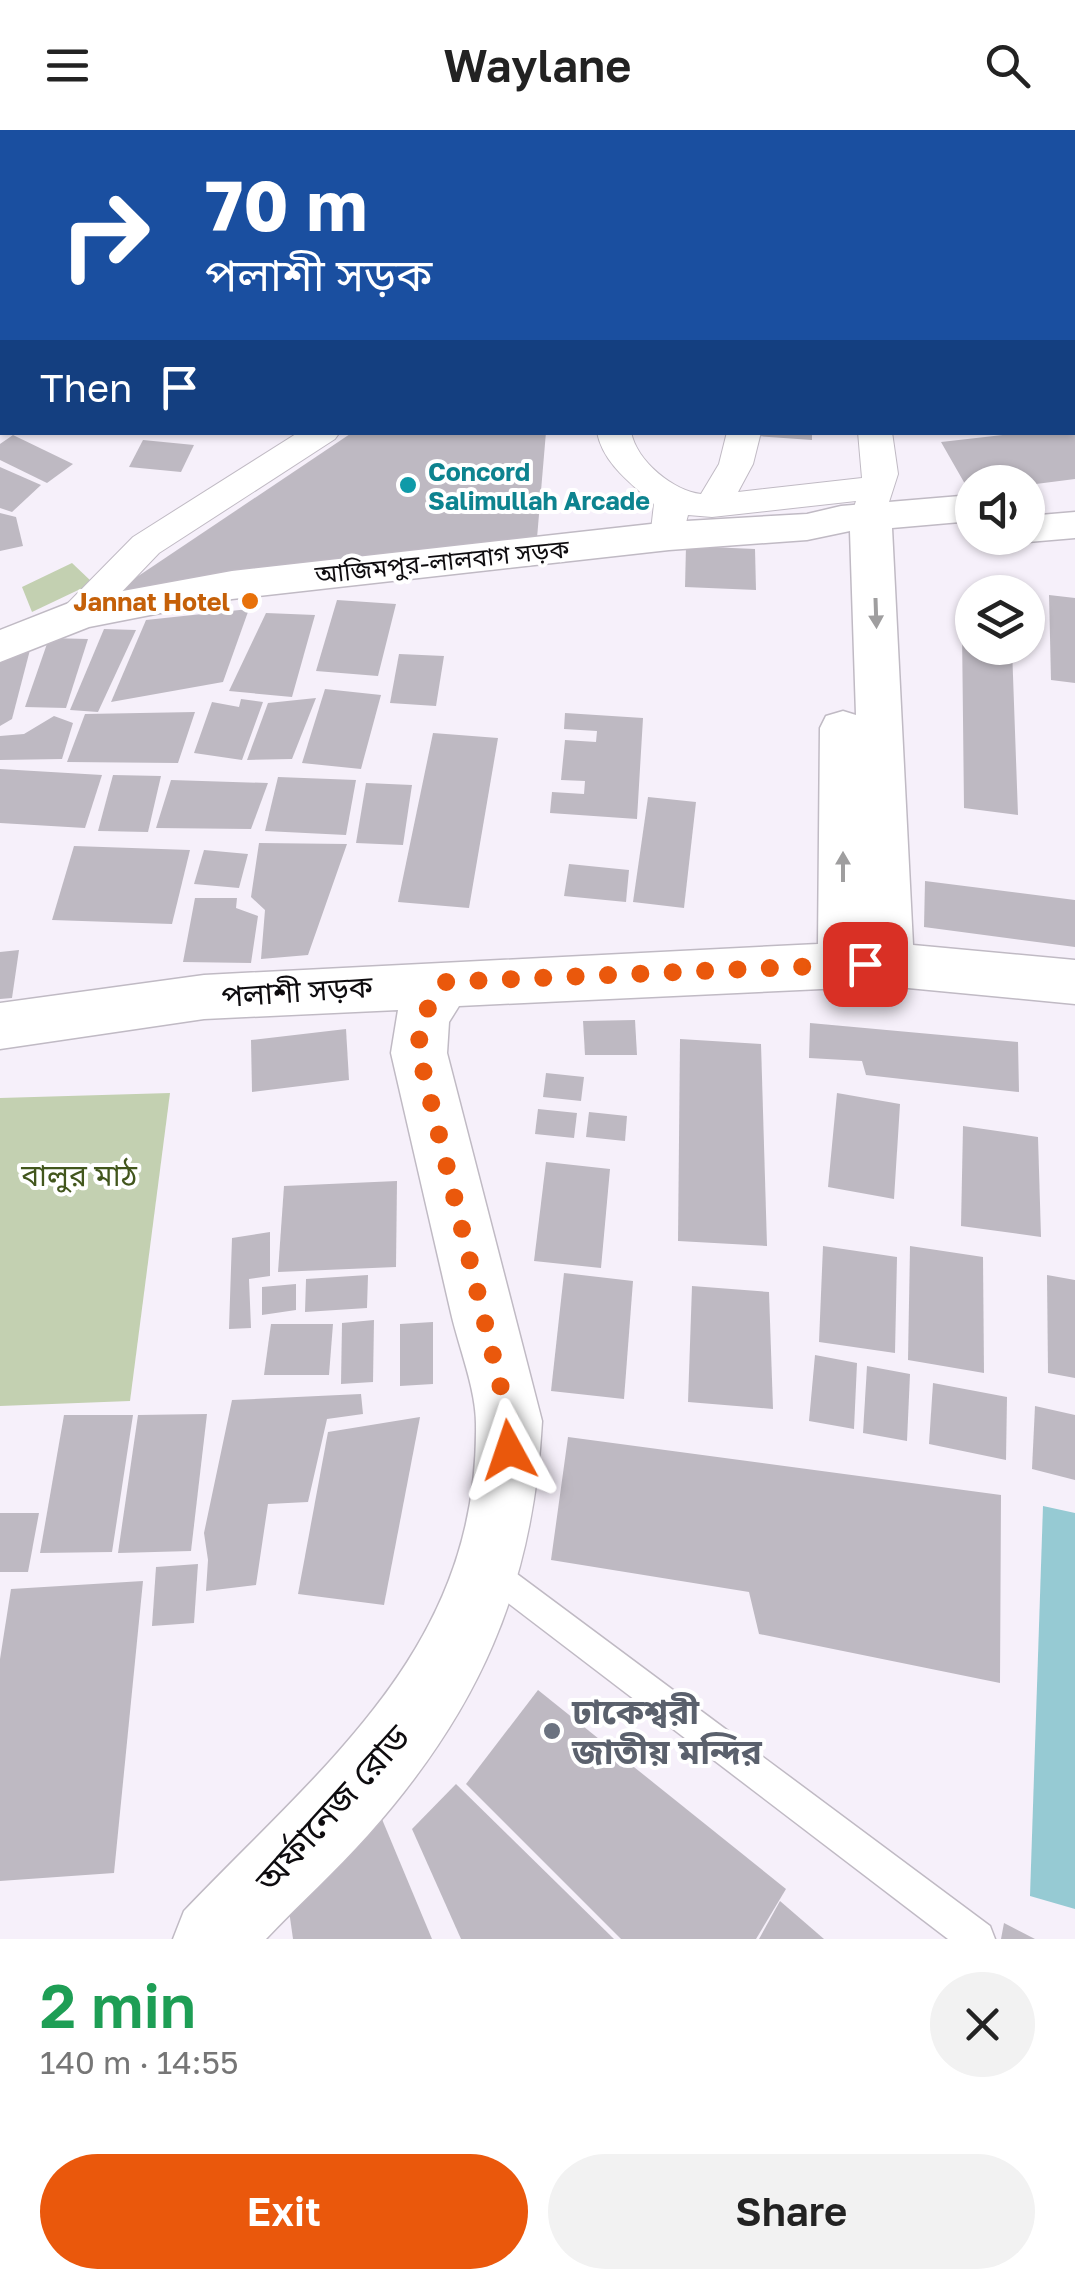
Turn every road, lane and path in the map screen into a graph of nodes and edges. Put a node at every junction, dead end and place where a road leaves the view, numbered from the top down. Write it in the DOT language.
graph roads {
  1 [pos="318,435"];
  2 [pos="614,435"];
  3 [pos="743,435"];
  4 [pos="875,435"];
  5 [pos="1075,500"];
  6 [pos="1045,503"];
  7 [pos="712,506"];
  8 [pos="955,510"];
  9 [pos="670,519"];
  10 [pos="852,520"];
  11 [pos="1075,525"];
  12 [pos="1045,528"];
  13 [pos="955,530"];
  14 [pos="79,614"];
  15 [pos="0,646"];
  16 [pos="865,964"];
  17 [pos="446,982"];
  18 [pos="1075,982"];
  19 [pos="0,1026"];
  20 [pos="488,1569"];
  21 [pos="212,1939"];
  22 [pos="977,1939"];
  1 -- 14 [label="street"];
  2 -- 9 [label="street"];
  3 -- 7 [label="street"];
  4 -- 10 [label="street"];
  5 -- 6 [label="main road"];
  7 -- 9 [label="street"];
  7 -- 10 [label="street"];
  8 -- 10 [label="main road, আজিমপুর-লালবাগ সড়ক"];
  9 -- 10 [label="main road, আজিমপুর-লালবাগ সড়ক"];
  9 -- 14 [label="main road, আজিমপুর-লালবাগ সড়ক"];
  10 -- 13 [label="main road"];
  10 -- 16 [label="main road"];
  11 -- 12 [label="main road"];
  14 -- 15 [label="main road, আজিমপুর-লালবাগ সড়ক"];
  16 -- 17 [label="main road, পলাশী সড়ক"];
  16 -- 18 [label="main road, পলাশী সড়ক"];
  17 -- 19 [label="main road, পলাশী সড়ক"];
  17 -- 20 [label="main road, অর্ফানেজ রোড"];
  20 -- 21 [label="main road, অর্ফানেজ রোড"];
  20 -- 22 [label="lane"];
}
